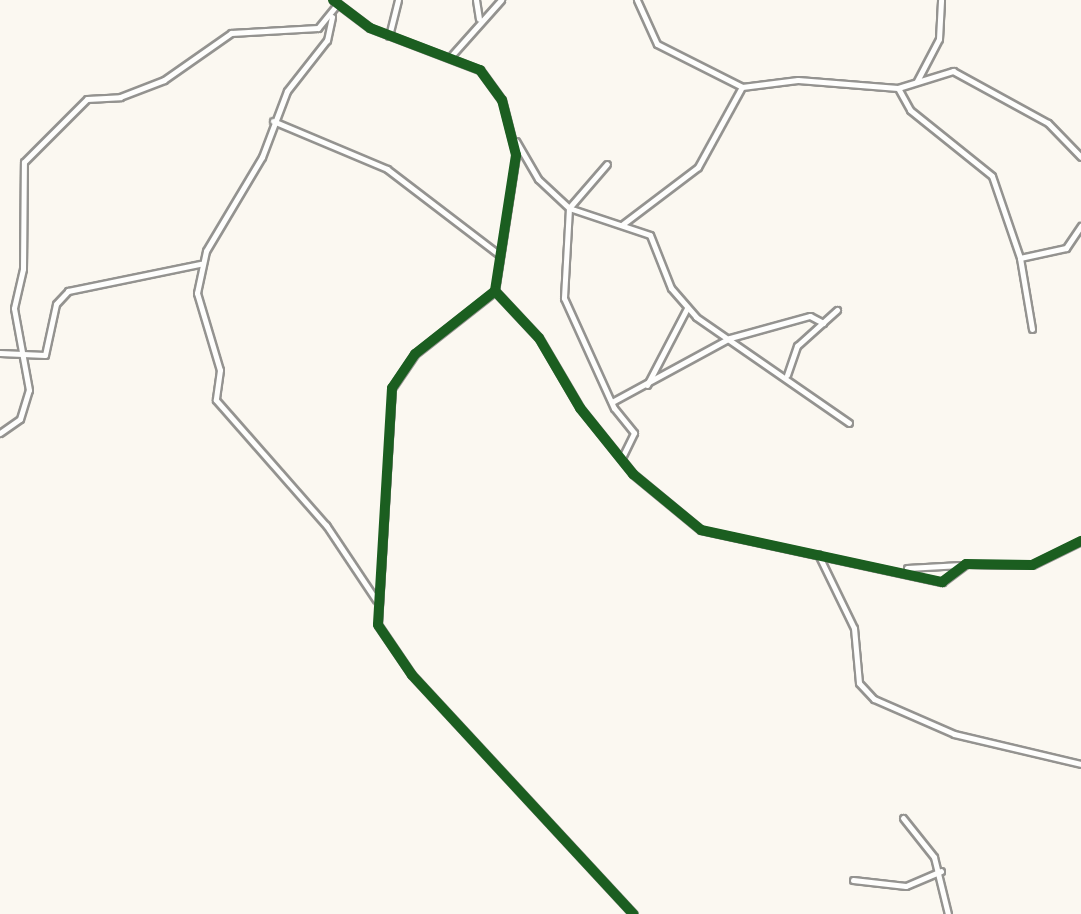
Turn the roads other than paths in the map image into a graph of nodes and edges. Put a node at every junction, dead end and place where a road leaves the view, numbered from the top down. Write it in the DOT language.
graph roads {
  1 [pos="398,0"];
  2 [pos="476,0"];
  3 [pos="501,0"];
  4 [pos="637,0"];
  5 [pos="941,0"];
  6 [pos="335,3"];
  7 [pos="332,17"];
  8 [pos="479,19"];
  9 [pos="390,36"];
  10 [pos="452,55"];
  11 [pos="917,81"];
  12 [pos="742,87"];
  13 [pos="898,88"];
  14 [pos="273,121"];
  15 [pos="514,139"];
  16 [pos="1081,158"];
  17 [pos="607,164"];
  18 [pos="570,208"];
  19 [pos="622,224"];
  20 [pos="1081,226"];
  21 [pos="498,254"];
  22 [pos="1020,258"];
  23 [pos="200,264"];
  24 [pos="496,291"];
  25 [pos="687,308"];
  26 [pos="836,310"];
  27 [pos="823,323"];
  28 [pos="1032,329"];
  29 [pos="730,338"];
  30 [pos="0,353"];
  31 [pos="20,355"];
  32 [pos="787,375"];
  33 [pos="647,385"];
  34 [pos="612,402"];
  35 [pos="849,424"];
  36 [pos="0,432"];
  37 [pos="622,458"];
  38 [pos="1081,541"];
  39 [pos="818,554"];
  40 [pos="966,564"];
  41 [pos="899,568"];
  42 [pos="376,600"];
  43 [pos="1081,764"];
  44 [pos="902,818"];
  45 [pos="940,871"];
  46 [pos="853,880"];
  47 [pos="633,914"];
  48 [pos="948,914"];
  1 -- 9 [label="street"];
  2 -- 8 [label="street"];
  3 -- 8 [label="street"];
  4 -- 12 [label="street"];
  5 -- 11 [label="street"];
  6 -- 7 [label="street"];
  6 -- 9 [label="street"];
  7 -- 14 [label="street"];
  7 -- 31 [label="street"];
  8 -- 10 [label="street"];
  9 -- 10 [label="street"];
  10 -- 15 [label="street"];
  11 -- 13 [label="street"];
  11 -- 16 [label="street"];
  12 -- 13 [label="street"];
  12 -- 19 [label="street"];
  13 -- 22 [label="street"];
  14 -- 21 [label="street"];
  14 -- 23 [label="street"];
  15 -- 18 [label="street"];
  15 -- 21 [label="street"];
  17 -- 18 [label="street"];
  18 -- 19 [label="street"];
  18 -- 34 [label="street"];
  19 -- 25 [label="street"];
  20 -- 22 [label="street"];
  21 -- 24 [label="street"];
  22 -- 28 [label="street"];
  23 -- 31 [label="street"];
  23 -- 42 [label="street"];
  24 -- 37 [label="street"];
  24 -- 42 [label="street"];
  25 -- 29 [label="street"];
  25 -- 33 [label="street"];
  26 -- 27 [label="street"];
  27 -- 29 [label="street"];
  27 -- 32 [label="street"];
  29 -- 32 [label="street"];
  29 -- 33 [label="street"];
  30 -- 31 [label="street"];
  31 -- 36 [label="street"];
  32 -- 35 [label="street"];
  33 -- 34 [label="street"];
  34 -- 37 [label="street"];
  37 -- 39 [label="street"];
  38 -- 40 [label="street"];
  39 -- 41 [label="street"];
  39 -- 43 [label="street"];
  40 -- 41 [label="street"];
  40 -- 41 [label="street"];
  42 -- 47 [label="street"];
  44 -- 45 [label="street"];
  45 -- 46 [label="street"];
  45 -- 48 [label="street"];
}
